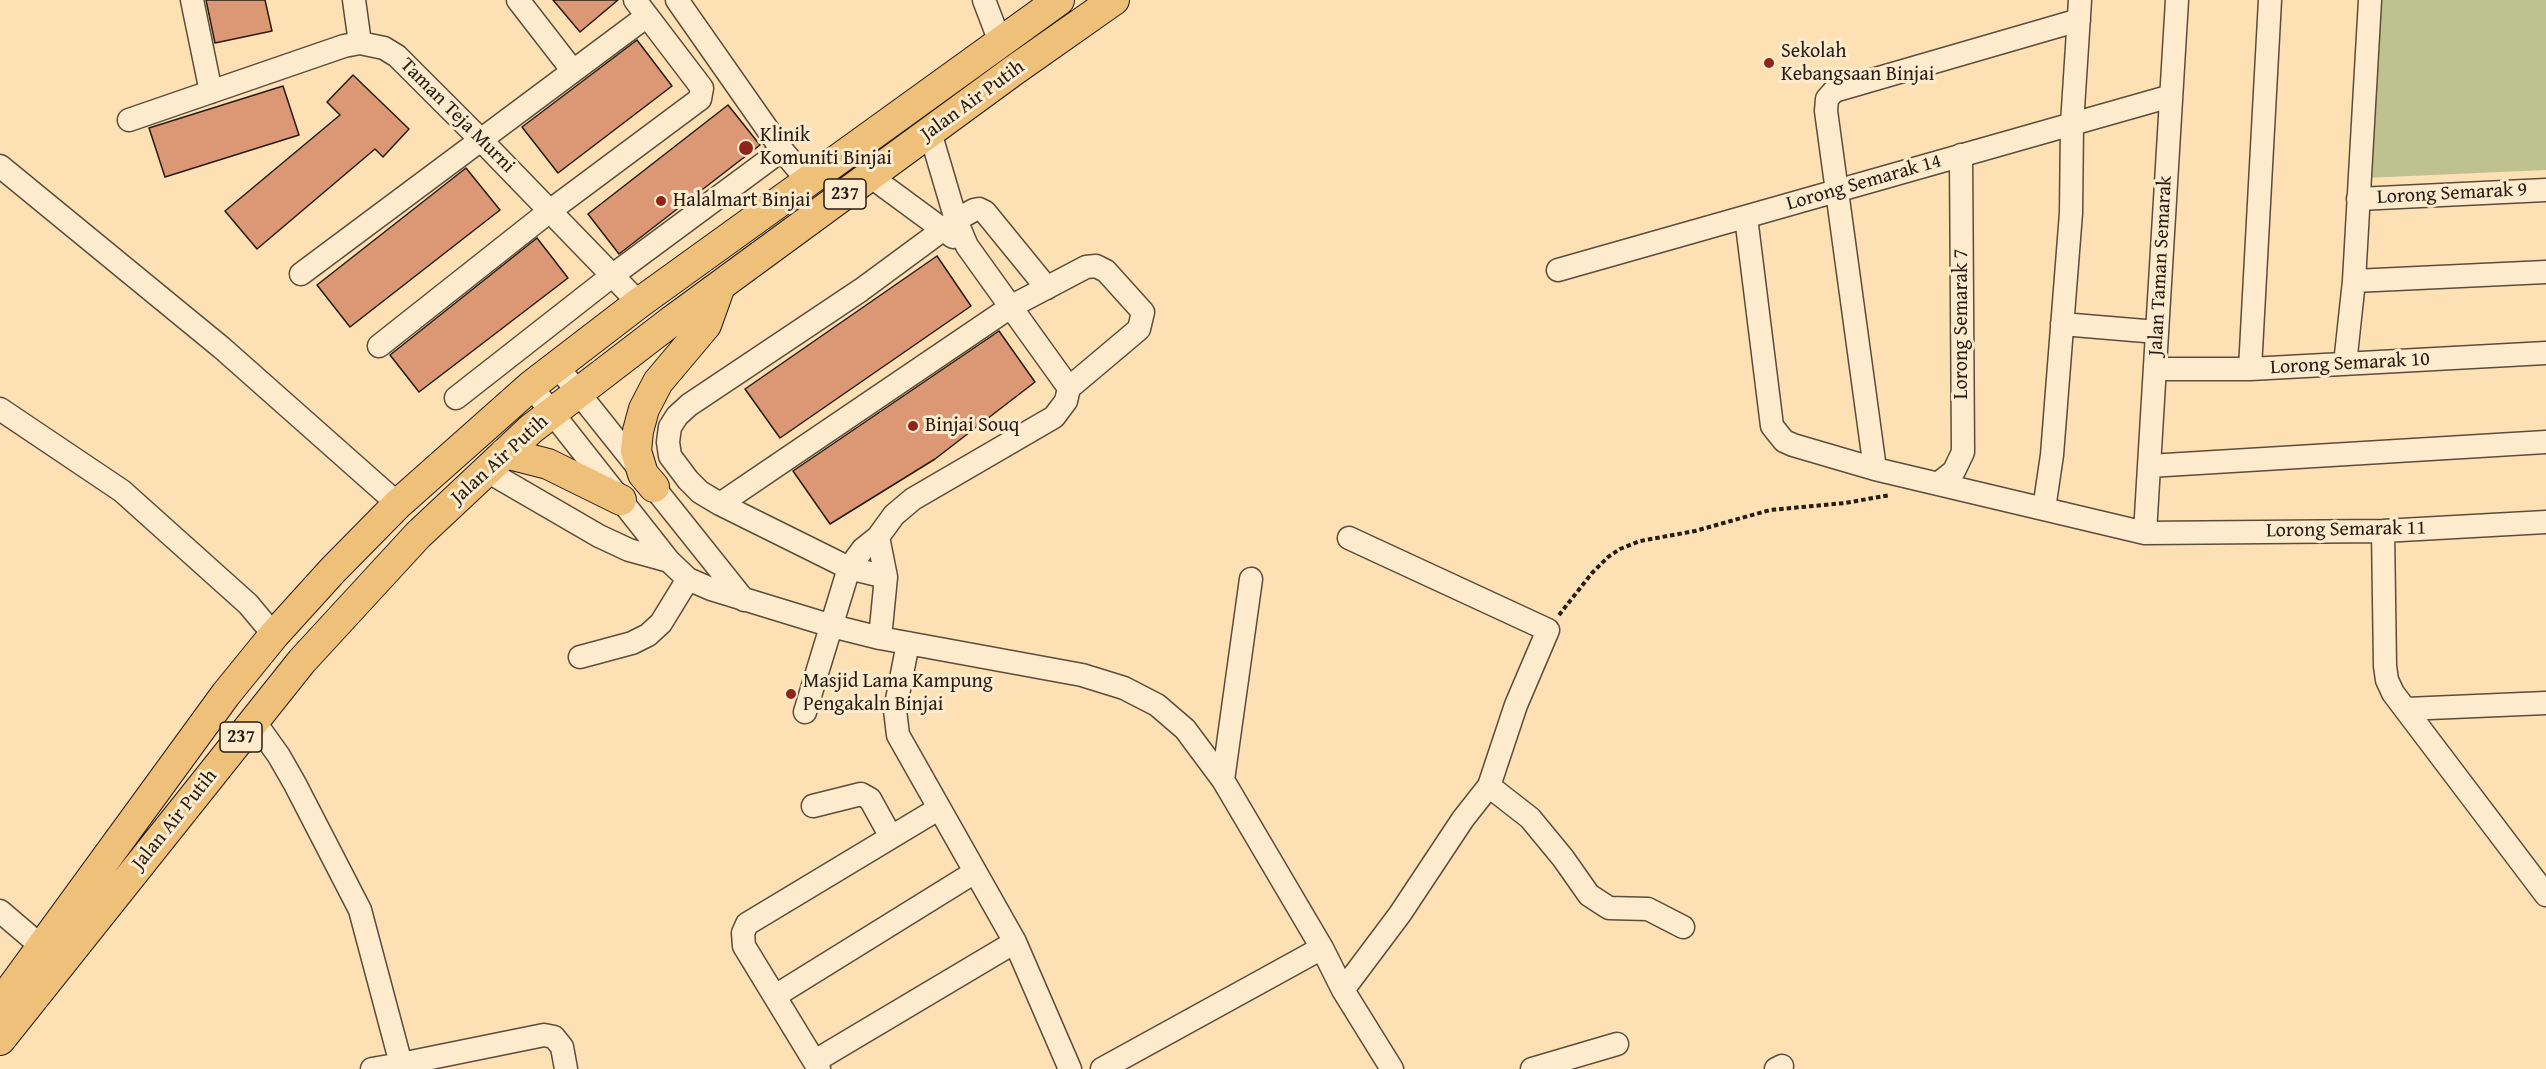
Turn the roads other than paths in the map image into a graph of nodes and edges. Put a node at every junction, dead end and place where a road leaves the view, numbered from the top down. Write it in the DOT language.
graph roads {
  1 [pos="192,0"];
  2 [pos="354,0"];
  3 [pos="518,0"];
  4 [pos="677,0"];
  5 [pos="984,0"];
  6 [pos="1059,0"];
  7 [pos="1114,0"];
  8 [pos="2177,0"];
  9 [pos="2270,0"];
  10 [pos="2370,0"];
  11 [pos="641,8"];
  12 [pos="2080,10"];
  13 [pos="1000,42"];
  14 [pos="360,43"];
  15 [pos="573,71"];
  16 [pos="211,92"];
  17 [pos="2171,96"];
  18 [pos="129,120"];
  19 [pos="2072,124"];
  20 [pos="930,132"];
  21 [pos="481,140"];
  22 [pos="782,150"];
  23 [pos="1961,155"];
  24 [pos="4,174"];
  25 [pos="870,176"];
  26 [pos="807,180"];
  27 [pos="1838,190"];
  28 [pos="2546,190"];
  29 [pos="2358,199"];
  30 [pos="551,210"];
  31 [pos="1746,217"];
  32 [pos="949,225"];
  33 [pos="1558,270"];
  34 [pos="2546,272"];
  35 [pos="301,274"];
  36 [pos="613,275"];
  37 [pos="2354,281"];
  38 [pos="720,285"];
  39 [pos="1047,288"];
  40 [pos="639,303"];
  41 [pos="1012,306"];
  42 [pos="2062,324"];
  43 [pos="2157,332"];
  44 [pos="379,346"];
  45 [pos="2546,353"];
  46 [pos="2345,364"];
  47 [pos="557,366"];
  48 [pos="2155,369"];
  49 [pos="2250,369"];
  50 [pos="531,386"];
  51 [pos="1070,388"];
  52 [pos="578,393"];
  53 [pos="456,398"];
  54 [pos="0,409"];
  55 [pos="552,413"];
  56 [pos="2546,442"];
  57 [pos="496,462"];
  58 [pos="2149,466"];
  59 [pos="1875,469"];
  60 [pos="1939,483"];
  61 [pos="654,488"];
  62 [pos="621,500"];
  63 [pos="398,504"];
  64 [pos="720,504"];
  65 [pos="2044,509"];
  66 [pos="2546,522"];
  67 [pos="2383,531"];
  68 [pos="2145,533"];
  69 [pos="878,537"];
  70 [pos="1349,538"];
  71 [pos="669,561"];
  72 [pos="849,568"];
  73 [pos="886,578"];
  74 [pos="688,579"];
  75 [pos="1251,579"];
  76 [pos="744,600"];
  77 [pos="832,626"];
  78 [pos="274,635"];
  79 [pos="880,638"];
  80 [pos="908,643"];
  81 [pos="580,657"];
  82 [pos="2546,703"];
  83 [pos="2406,709"];
  84 [pos="805,712"];
  85 [pos="254,721"];
  86 [pos="1223,780"];
  87 [pos="1489,786"];
  88 [pos="813,806"];
  89 [pos="938,809"];
  90 [pos="891,837"];
  91 [pos="975,872"];
  92 [pos="2546,894"];
  93 [pos="0,911"];
  94 [pos="1683,927"];
  95 [pos="1015,942"];
  96 [pos="41,946"];
  97 [pos="1322,948"];
  98 [pos="1343,990"];
  99 [pos="775,996"];
  100 [pos="0,1004"];
  101 [pos="0,1040"];
  102 [pos="1617,1044"];
  103 [pos="400,1064"];
  104 [pos="817,1065"];
  105 [pos="372,1069"];
  106 [pos="566,1069"];
  107 [pos="1070,1069"];
  108 [pos="1102,1069"];
  109 [pos="1392,1069"];
  110 [pos="1532,1069"];
  1 -- 16 [label="street"];
  2 -- 14 [label="street"];
  3 -- 15 [label="street"];
  4 -- 22 [label="street"];
  5 -- 13 [label="street"];
  6 -- 13 [label="main road, Jalan Air Putih / 237"];
  7 -- 20 [label="main road, Jalan Air Putih / 237"];
  8 -- 17 [label="street, Jalan Taman Semarak"];
  9 -- 49 [label="street"];
  10 -- 29 [label="street"];
  11 -- 15 [label="street"];
  11 -- 30 [label="street"];
  12 -- 19 [label="street"];
  12 -- 27 [label="street"];
  13 -- 26 [label="main road, Jalan Air Putih / 237"];
  14 -- 16 [label="street, Taman Teja Murni"];
  14 -- 21 [label="street, Taman Teja Murni"];
  15 -- 21 [label="street"];
  16 -- 18 [label="street, Taman Teja Murni"];
  17 -- 19 [label="street, Lorong Semarak 14"];
  17 -- 43 [label="street, Jalan Taman Semarak"];
  19 -- 23 [label="street, Lorong Semarak 14"];
  19 -- 42 [label="street"];
  20 -- 25 [label="main road, Jalan Air Putih / 237"];
  20 -- 32 [label="street"];
  21 -- 30 [label="street, Taman Teja Murni"];
  21 -- 35 [label="street"];
  22 -- 26 [label="street"];
  22 -- 36 [label="street"];
  23 -- 27 [label="street, Lorong Semarak 14"];
  23 -- 60 [label="street, Lorong Semarak 7"];
  24 -- 63 [label="street"];
  25 -- 32 [label="street"];
  25 -- 38 [label="main road, Jalan Air Putih / 237"];
  26 -- 40 [label="main road, Jalan Air Putih / 237"];
  27 -- 31 [label="street, Lorong Semarak 14"];
  27 -- 59 [label="street"];
  28 -- 29 [label="street, Lorong Semarak 9"];
  29 -- 37 [label="street"];
  30 -- 36 [label="street, Taman Teja Murni"];
  30 -- 44 [label="street"];
  31 -- 33 [label="street, Lorong Semarak 14"];
  31 -- 59 [label="street, Lorong Semarak 11"];
  32 -- 39 [label="street"];
  32 -- 41 [label="street"];
  32 -- 64 [label="street"];
  34 -- 37 [label="street"];
  36 -- 40 [label="street, Taman Teja Murni"];
  36 -- 53 [label="street"];
  37 -- 46 [label="street"];
  38 -- 52 [label="main road, Jalan Air Putih / 237"];
  38 -- 61 [label="main road"];
  39 -- 41 [label="street"];
  39 -- 51 [label="street"];
  40 -- 47 [label="main road, Jalan Air Putih / 237"];
  41 -- 51 [label="street"];
  41 -- 64 [label="street"];
  42 -- 43 [label="street"];
  42 -- 65 [label="street"];
  43 -- 48 [label="street, Jalan Taman Semarak"];
  45 -- 46 [label="street, Lorong Semarak 10"];
  46 -- 49 [label="street, Lorong Semarak 10"];
  47 -- 50 [label="main road, Jalan Air Putih / 237"];
  47 -- 52 [label="street"];
  48 -- 49 [label="street, Lorong Semarak 10"];
  48 -- 58 [label="street, Jalan Taman Semarak"];
  50 -- 55 [label="street"];
  50 -- 63 [label="main road, Jalan Air Putih / 237"];
  51 -- 69 [label="street"];
  52 -- 55 [label="main road, Jalan Air Putih / 237"];
  52 -- 61 [label="street"];
  54 -- 78 [label="street"];
  55 -- 57 [label="main road, Jalan Air Putih / 237"];
  55 -- 62 [label="street"];
  56 -- 58 [label="street"];
  57 -- 62 [label="main road"];
  57 -- 71 [label="street"];
  57 -- 85 [label="main road, Jalan Air Putih / 237"];
  58 -- 68 [label="street, Jalan Taman Semarak"];
  59 -- 60 [label="street, Lorong Semarak 11"];
  60 -- 65 [label="street, Lorong Semarak 11"];
  61 -- 76 [label="street"];
  62 -- 71 [label="street"];
  63 -- 78 [label="main road, Jalan Air Putih / 237"];
  64 -- 72 [label="street"];
  65 -- 68 [label="street, Lorong Semarak 11"];
  66 -- 67 [label="street, Lorong Semarak 11"];
  67 -- 68 [label="street, Lorong Semarak 11"];
  67 -- 83 [label="street"];
  69 -- 72 [label="street"];
  69 -- 73 [label="street"];
  70 -- 87 [label="street"];
  71 -- 74 [label="street"];
  72 -- 73 [label="street"];
  72 -- 77 [label="street"];
  73 -- 79 [label="street"];
  74 -- 76 [label="street"];
  74 -- 81 [label="street"];
  75 -- 86 [label="street"];
  76 -- 77 [label="street"];
  77 -- 79 [label="street"];
  77 -- 84 [label="street"];
  78 -- 96 [label="main road, Jalan Air Putih / 237"];
  79 -- 80 [label="street"];
  80 -- 86 [label="street"];
  80 -- 89 [label="street"];
  82 -- 83 [label="street"];
  83 -- 92 [label="street"];
  85 -- 101 [label="main road, Jalan Air Putih / 237"];
  85 -- 103 [label="street"];
  86 -- 97 [label="street"];
  87 -- 94 [label="street"];
  87 -- 98 [label="street"];
  88 -- 90 [label="street"];
  89 -- 90 [label="street"];
  89 -- 91 [label="street"];
  90 -- 99 [label="street"];
  91 -- 95 [label="street"];
  91 -- 99 [label="street"];
  93 -- 96 [label="street"];
  95 -- 104 [label="street"];
  95 -- 107 [label="street"];
  96 -- 100 [label="main road, Jalan Air Putih / 237"];
  97 -- 98 [label="street"];
  97 -- 108 [label="street"];
  98 -- 109 [label="street"];
  99 -- 104 [label="street"];
  102 -- 110 [label="street"];
  103 -- 105 [label="street"];
  103 -- 106 [label="street"];
}
